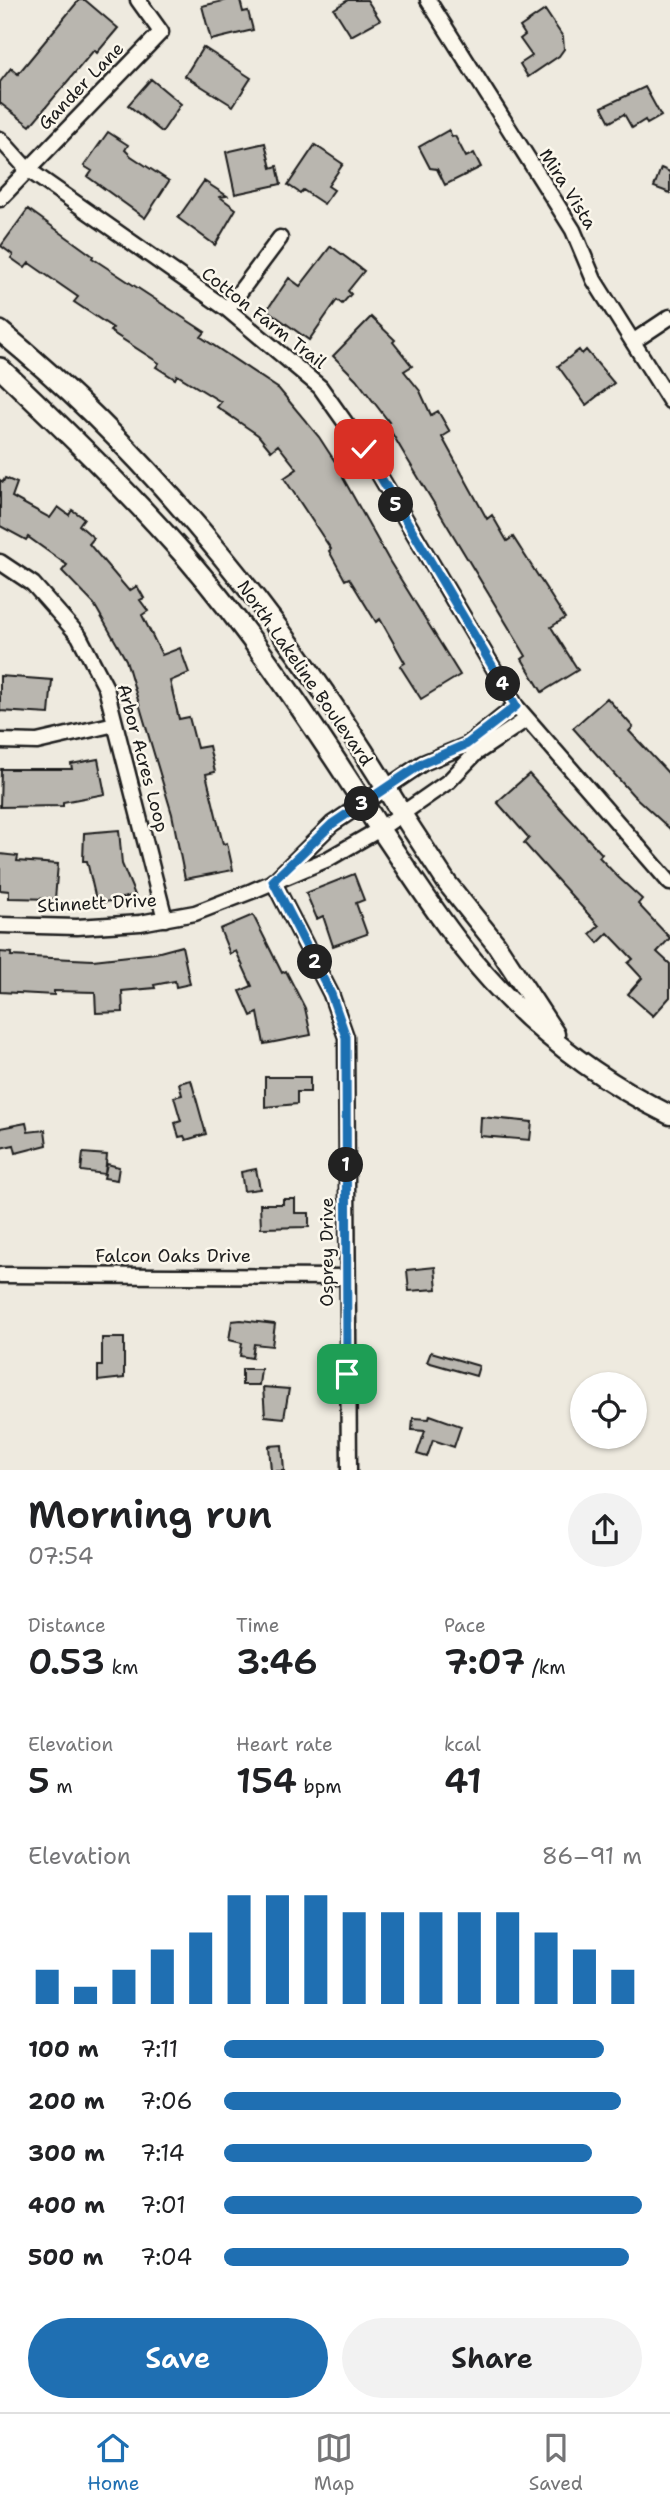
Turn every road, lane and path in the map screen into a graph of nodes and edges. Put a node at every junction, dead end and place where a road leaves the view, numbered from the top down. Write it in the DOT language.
graph roads {
  1 [pos="138,0"];
  2 [pos="428,0"];
  3 [pos="0,139"];
  4 [pos="27,169"];
  5 [pos="0,199"];
  6 [pos="280,238"];
  7 [pos="227,309"];
  8 [pos="670,317"];
  9 [pos="0,331"];
  10 [pos="634,341"];
  11 [pos="0,368"];
  12 [pos="670,401"];
  13 [pos="0,562"];
  14 [pos="516,706"];
  15 [pos="527,719"];
  16 [pos="115,724"];
  17 [pos="0,741"];
  18 [pos="386,786"];
  19 [pos="364,803"];
  20 [pos="402,814"];
  21 [pos="380,828"];
  22 [pos="273,881"];
  23 [pos="670,883"];
  24 [pos="165,919"];
  25 [pos="0,925"];
  26 [pos="566,1051"];
  27 [pos="670,1115"];
  28 [pos="0,1275"];
  29 [pos="346,1277"];
  30 [pos="349,1470"];
  1 -- 4 [label="street, Gander Lane"];
  2 -- 10 [label="street, Mira Vista"];
  3 -- 4 [label="street, Cotton Farm Trail"];
  4 -- 5 [label="street, Gander Lane"];
  4 -- 7 [label="street, Cotton Farm Trail"];
  6 -- 7 [label="street"];
  7 -- 14 [label="street, Cotton Farm Trail"];
  8 -- 10 [label="street"];
  9 -- 18 [label="main road, North Lakeline Boulevard"];
  10 -- 12 [label="street, Mira Vista"];
  11 -- 19 [label="main road, North Lakeline Boulevard"];
  13 -- 16 [label="street, Arbor Acres Loop"];
  14 -- 15 [label="street, Cotton Farm Trail"];
  14 -- 18 [label="street, Stinnett Drive"];
  15 -- 20 [label="street, Stinnett Drive"];
  15 -- 23 [label="street, Cotton Farm Trail"];
  16 -- 17 [label="street"];
  16 -- 24 [label="street, Arbor Acres Loop"];
  18 -- 19 [label="street, Stinnett Drive"];
  18 -- 20 [label="main road, North Lakeline Boulevard"];
  19 -- 21 [label="main road, North Lakeline Boulevard"];
  19 -- 22 [label="street, Stinnett Drive"];
  20 -- 21 [label="street, Stinnett Drive"];
  20 -- 26 [label="street, North Lakeline Boulevard"];
  21 -- 22 [label="street, Stinnett Drive"];
  21 -- 26 [label="street, North Lakeline Boulevard"];
  22 -- 24 [label="street, Stinnett Drive"];
  22 -- 29 [label="street, Osprey Drive"];
  24 -- 25 [label="street, Stinnett Drive"];
  26 -- 27 [label="street, North Lakeline Boulevard"];
  28 -- 29 [label="street, Falcon Oaks Drive"];
  29 -- 30 [label="street, Osprey Drive"];
}
